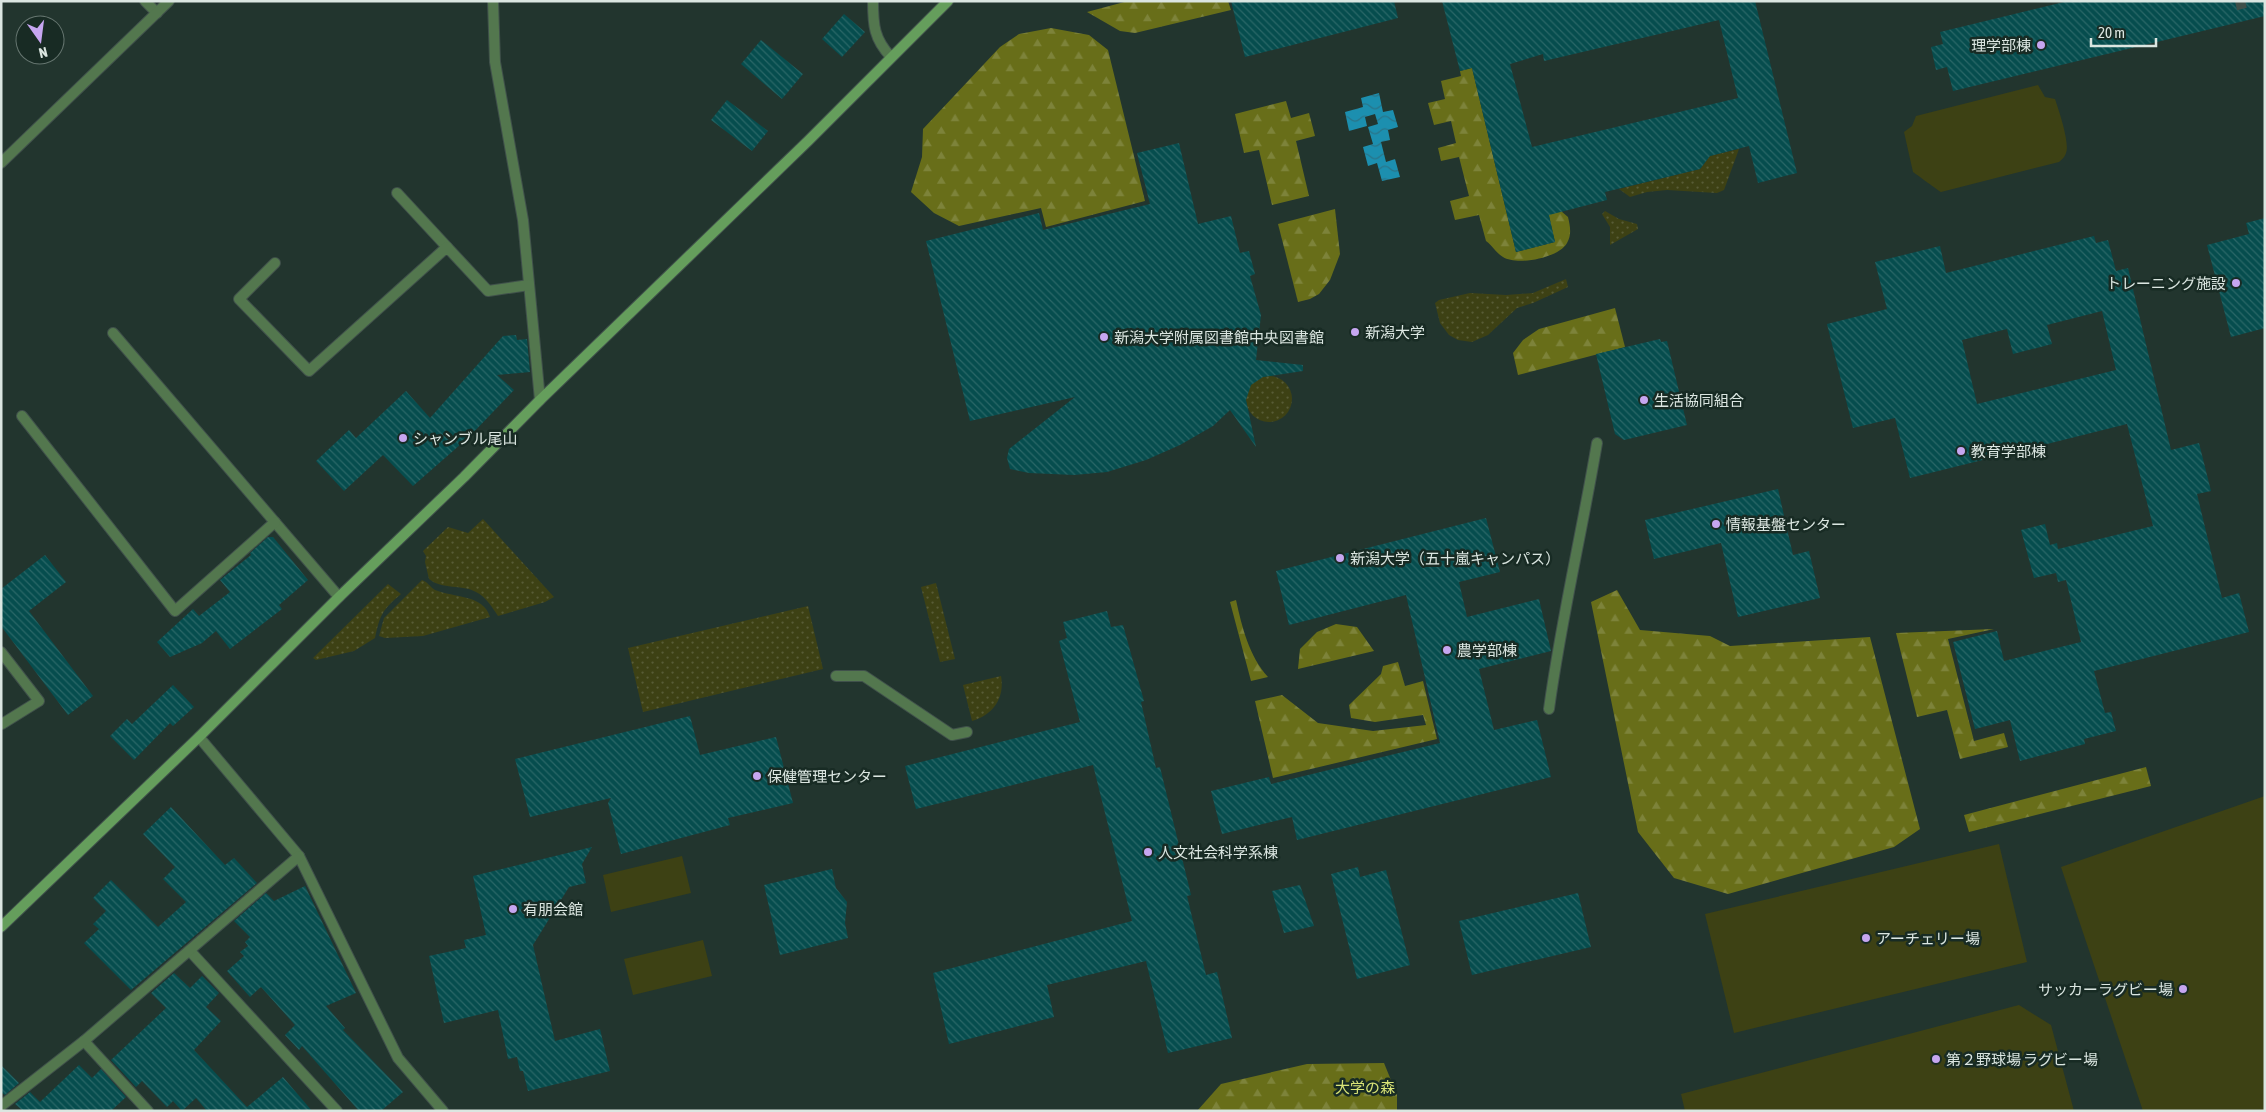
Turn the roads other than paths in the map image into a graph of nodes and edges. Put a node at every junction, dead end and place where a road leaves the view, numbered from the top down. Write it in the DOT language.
graph roads {
  1 [pos="145,1"];
  2 [pos="169,1"];
  3 [pos="493,1"];
  4 [pos="948,1"];
  5 [pos="872,2"];
  6 [pos="157,13"];
  7 [pos="891,57"];
  8 [pos="1,163"];
  9 [pos="397,193"];
  10 [pos="447,247"];
  11 [pos="275,263"];
  12 [pos="529,286"];
  13 [pos="113,333"];
  14 [pos="540,400"];
  15 [pos="22,416"];
  16 [pos="1597,443"];
  17 [pos="275,522"];
  18 [pos="339,597"];
  19 [pos="1,652"];
  20 [pos="836,676"];
  21 [pos="1549,709"];
  22 [pos="2,724"];
  23 [pos="967,732"];
  24 [pos="198,737"];
  25 [pos="300,856"];
  26 [pos="1,927"];
  27 [pos="190,952"];
  28 [pos="84,1041"];
  29 [pos="1,1106"];
  30 [pos="148,1111"];
  31 [pos="337,1111"];
  32 [pos="443,1111"];
  1 -- 6 [label="street"];
  2 -- 6 [label="street"];
  3 -- 12 [label="street"];
  4 -- 7 [label="street"];
  5 -- 7 [label="street"];
  6 -- 8 [label="street"];
  7 -- 14 [label="street"];
  9 -- 10 [label="street"];
  10 -- 11 [label="street"];
  10 -- 12 [label="street"];
  12 -- 14 [label="street"];
  13 -- 17 [label="street"];
  14 -- 18 [label="street"];
  15 -- 17 [label="street"];
  16 -- 21 [label="street"];
  17 -- 18 [label="street"];
  18 -- 24 [label="street"];
  19 -- 22 [label="street"];
  20 -- 23 [label="street"];
  24 -- 25 [label="street"];
  24 -- 26 [label="street"];
  25 -- 27 [label="street"];
  25 -- 32 [label="street"];
  27 -- 28 [label="street"];
  27 -- 31 [label="street"];
  28 -- 29 [label="street"];
  28 -- 30 [label="street"];
}
